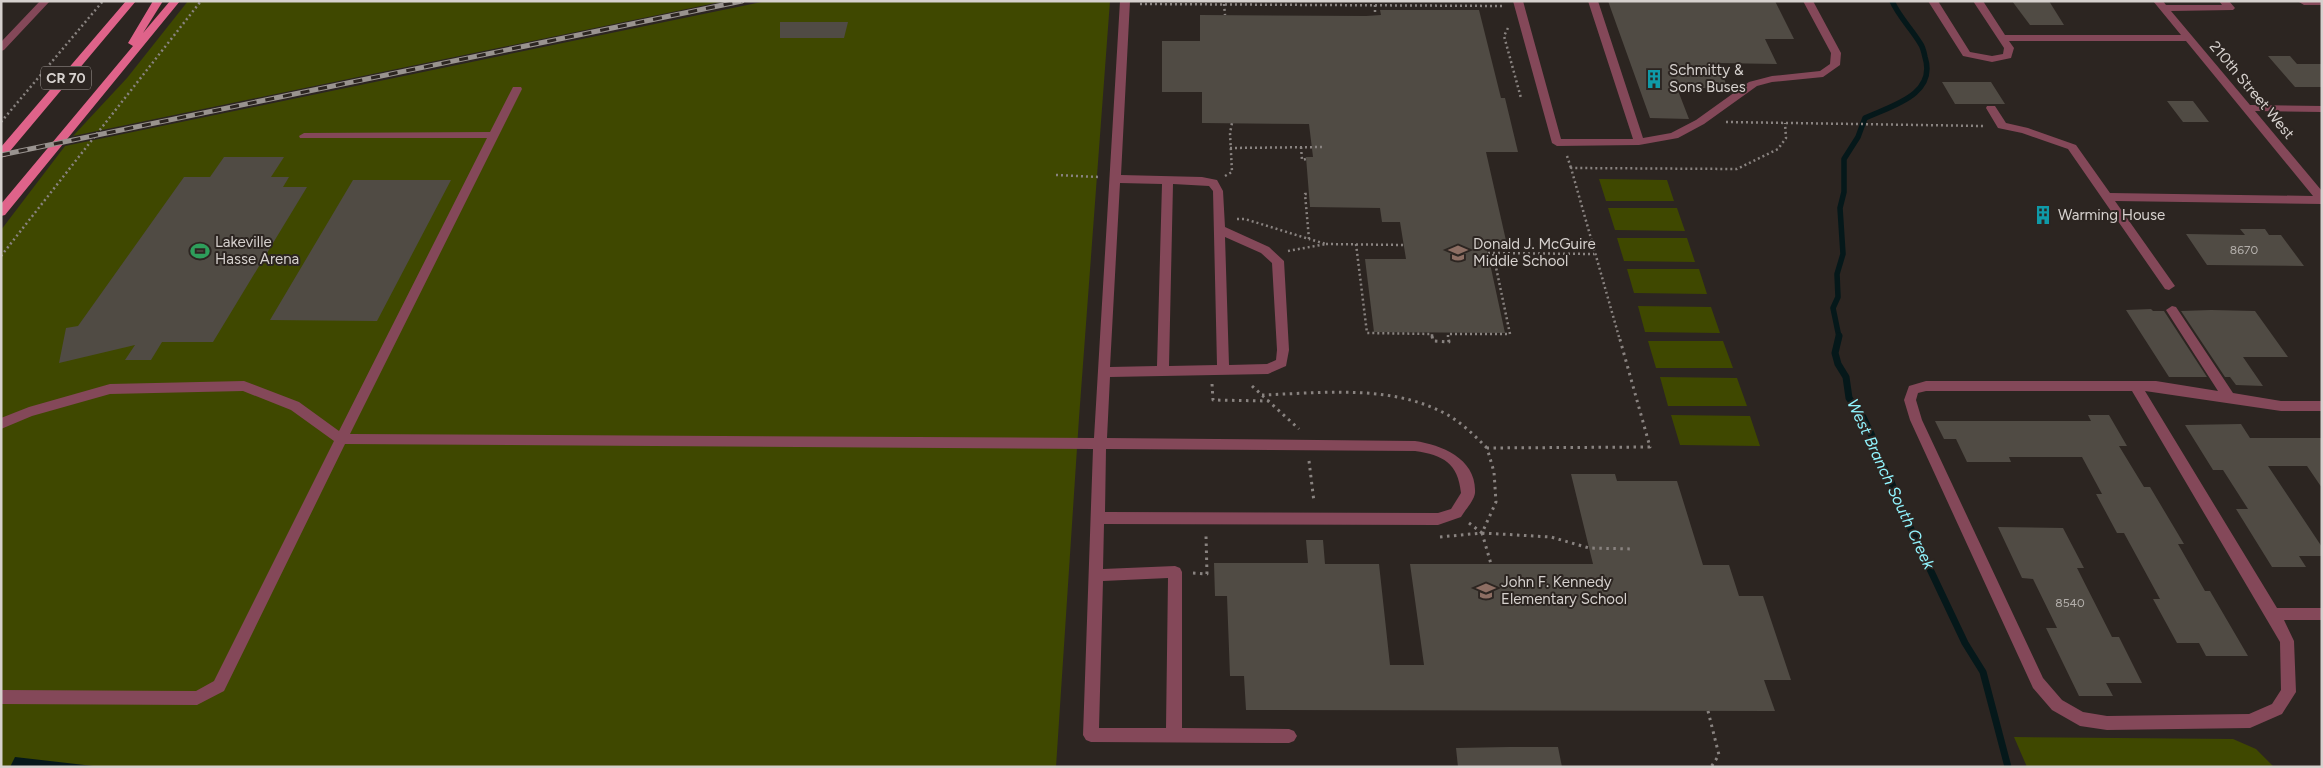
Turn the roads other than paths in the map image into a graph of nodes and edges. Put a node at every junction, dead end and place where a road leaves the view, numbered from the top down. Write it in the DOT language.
graph roads {
  1 [pos="45,1"];
  2 [pos="131,1"];
  3 [pos="158,1"];
  4 [pos="174,1"];
  5 [pos="1593,1"];
  6 [pos="1808,1"];
  7 [pos="1933,1"];
  8 [pos="1978,1"];
  9 [pos="2224,1"];
  10 [pos="2304,2"];
  11 [pos="2322,2"];
  12 [pos="1125,3"];
  13 [pos="1519,3"];
  14 [pos="2161,5"];
  15 [pos="2003,38"];
  16 [pos="2189,38"];
  17 [pos="1,48"];
  18 [pos="121,66"];
  19 [pos="517,89"];
  20 [pos="1991,108"];
  21 [pos="2247,108"];
  22 [pos="2322,109"];
  23 [pos="304,136"];
  24 [pos="494,136"];
  25 [pos="1639,142"];
  26 [pos="1,154"];
  27 [pos="1115,179"];
  28 [pos="1168,181"];
  29 [pos="2108,197"];
  30 [pos="2322,199"];
  31 [pos="1,212"];
  32 [pos="1220,225"];
  33 [pos="2168,286"];
  34 [pos="2172,310"];
  35 [pos="1217,370"];
  36 [pos="1104,372"];
  37 [pos="1163,372"];
  38 [pos="2136,386"];
  39 [pos="2229,398"];
  40 [pos="2322,406"];
  41 [pos="1,424"];
  42 [pos="341,439"];
  43 [pos="1100,442"];
  44 [pos="1098,518"];
  45 [pos="1096,575"];
  46 [pos="2273,614"];
  47 [pos="2322,614"];
  48 [pos="1,697"];
  49 [pos="1174,736"];
  50 [pos="1290,736"];
  1 -- 17 [label="street"];
  2 -- 26 [label="main road, CR 70"];
  3 -- 18 [label="main road"];
  4 -- 18 [label="main road, CR 70"];
  5 -- 25 [label="street"];
  6 -- 25 [label="street"];
  7 -- 15 [label="street"];
  8 -- 15 [label="street"];
  9 -- 14 [label="street"];
  10 -- 11 [label="street"];
  12 -- 27 [label="street"];
  13 -- 25 [label="street"];
  14 -- 16 [label="street, 210th Street West"];
  15 -- 16 [label="street"];
  16 -- 21 [label="street, 210th Street West"];
  18 -- 31 [label="main road, CR 70"];
  19 -- 24 [label="street"];
  20 -- 29 [label="street"];
  21 -- 22 [label="street"];
  21 -- 30 [label="street, 210th Street West"];
  23 -- 24 [label="street"];
  24 -- 42 [label="street"];
  27 -- 28 [label="street"];
  27 -- 36 [label="street"];
  28 -- 32 [label="street"];
  28 -- 37 [label="street"];
  29 -- 30 [label="street"];
  29 -- 33 [label="street"];
  32 -- 35 [label="street"];
  32 -- 35 [label="street"];
  34 -- 39 [label="street"];
  35 -- 37 [label="street"];
  36 -- 37 [label="street"];
  36 -- 43 [label="street"];
  38 -- 39 [label="street"];
  38 -- 46 [label="street"];
  38 -- 46 [label="street"];
  39 -- 40 [label="street"];
  41 -- 42 [label="street"];
  42 -- 43 [label="street"];
  42 -- 48 [label="street"];
  43 -- 44 [label="street"];
  43 -- 44 [label="street"];
  44 -- 45 [label="street"];
  45 -- 49 [label="street"];
  45 -- 49 [label="street"];
  46 -- 47 [label="street"];
  49 -- 50 [label="street"];
}
